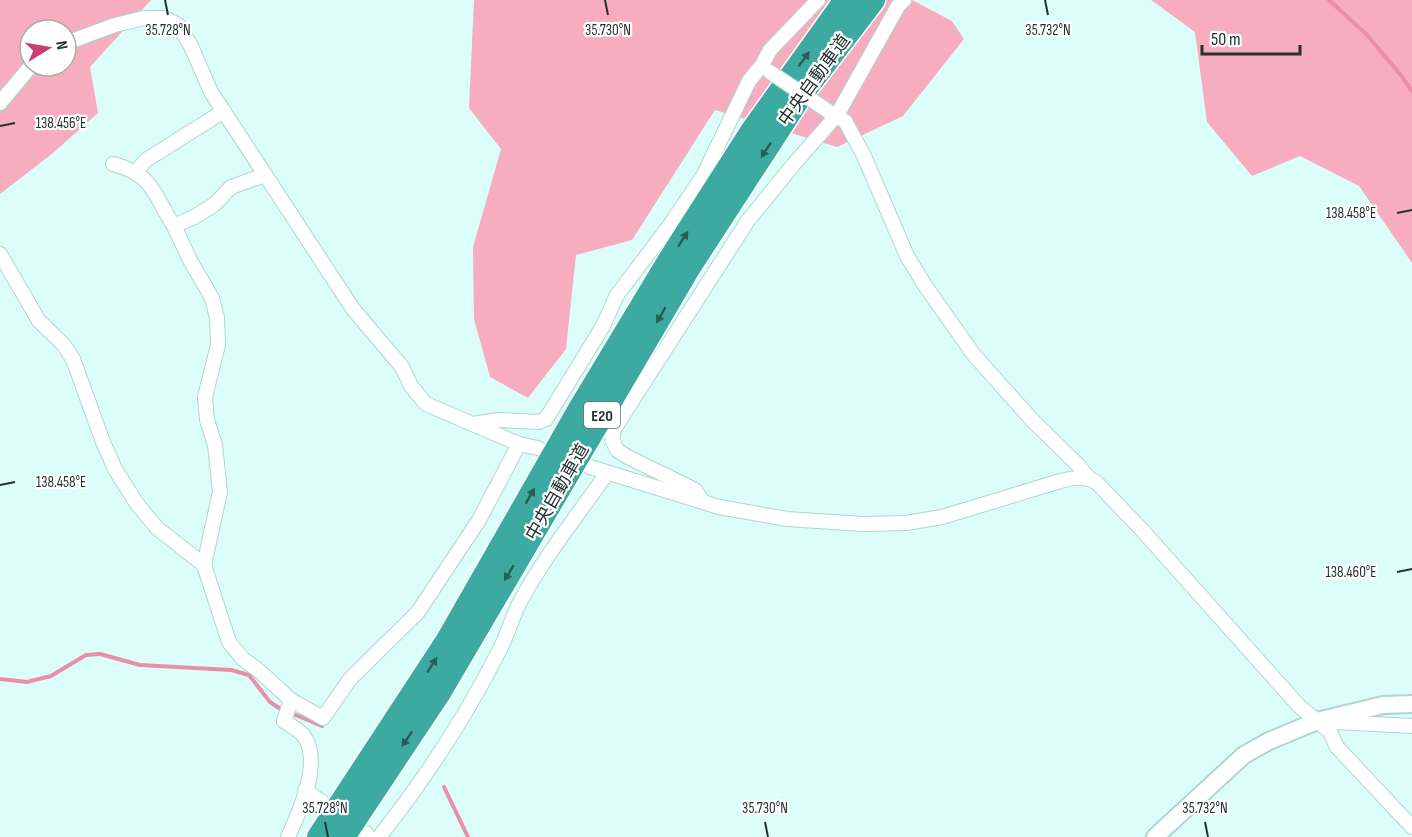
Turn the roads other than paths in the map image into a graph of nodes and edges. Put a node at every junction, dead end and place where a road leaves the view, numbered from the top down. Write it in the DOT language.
graph roads {
  1 [pos="818,0"];
  2 [pos="846,0"];
  3 [pos="873,0"];
  4 [pos="904,0"];
  5 [pos="78,39"];
  6 [pos="766,68"];
  7 [pos="21,78"];
  8 [pos="0,103"];
  9 [pos="224,111"];
  10 [pos="832,113"];
  11 [pos="113,164"];
  12 [pos="136,172"];
  13 [pos="266,175"];
  14 [pos="174,226"];
  15 [pos="0,254"];
  16 [pos="473,424"];
  17 [pos="519,444"];
  18 [pos="538,448"];
  19 [pos="590,467"];
  20 [pos="607,473"];
  21 [pos="1088,477"];
  22 [pos="703,502"];
  23 [pos="204,566"];
  24 [pos="291,700"];
  25 [pos="1412,704"];
  26 [pos="1317,721"];
  27 [pos="1412,726"];
  28 [pos="305,790"];
  29 [pos="322,802"];
  30 [pos="1412,827"];
  31 [pos="364,836"];
  32 [pos="288,837"];
  33 [pos="320,837"];
  34 [pos="1155,837"];
  1 -- 6 [label="street"];
  33 -- 2 [label="highway, 中央自動車道 / E20, one-way"];
  3 -- 31 [label="highway, 中央自動車道 / E20, one-way"];
  4 -- 10 [label="street"];
  5 -- 9 [label="street"];
  6 -- 10 [label="street, bridge"];
  6 -- 16 [label="street"];
  7 -- 8 [label="street"];
  9 -- 12 [label="street"];
  9 -- 13 [label="street"];
  10 -- 21 [label="street"];
  10 -- 22 [label="street"];
  11 -- 12 [label="street"];
  12 -- 14 [label="street"];
  13 -- 14 [label="street"];
  13 -- 16 [label="street"];
  14 -- 23 [label="street"];
  15 -- 23 [label="street"];
  16 -- 17 [label="street"];
  17 -- 18 [label="street"];
  17 -- 24 [label="street"];
  19 -- 20 [label="street"];
  20 -- 22 [label="street"];
  20 -- 31 [label="street"];
  21 -- 22 [label="street"];
  21 -- 26 [label="street"];
  23 -- 24 [label="street"];
  24 -- 28 [label="street"];
  25 -- 26 [label="street"];
  26 -- 27 [label="street"];
  26 -- 30 [label="street"];
  26 -- 34 [label="street"];
  28 -- 29 [label="street"];
  28 -- 32 [label="street"];
}
